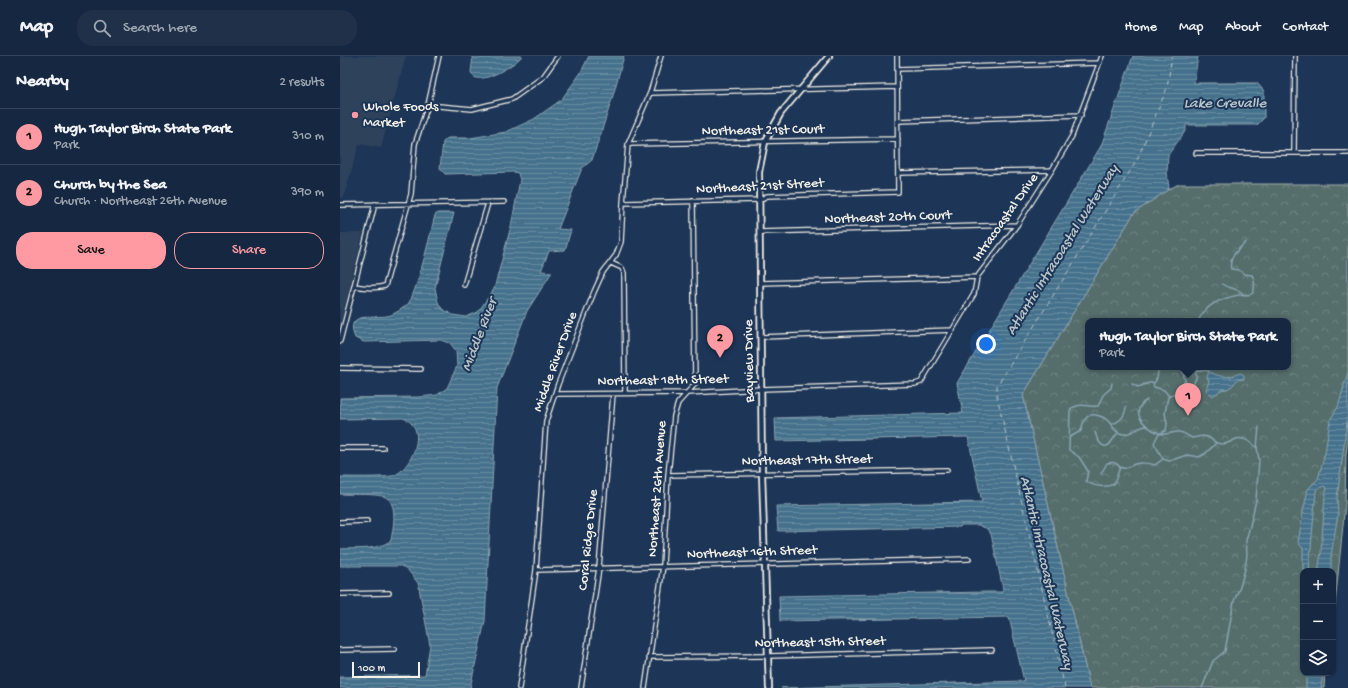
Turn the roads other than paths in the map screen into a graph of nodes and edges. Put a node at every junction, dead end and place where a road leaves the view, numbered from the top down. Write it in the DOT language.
graph roads {
  1 [pos="439,56"];
  2 [pos="558,56"];
  3 [pos="660,56"];
  4 [pos="829,56"];
  5 [pos="897,56"];
  6 [pos="1102,56"];
  7 [pos="1295,56"];
  8 [pos="1099,63"];
  9 [pos="897,69"];
  10 [pos="898,87"];
  11 [pos="802,89"];
  12 [pos="650,93"];
  13 [pos="428,105"];
  14 [pos="1081,115"];
  15 [pos="898,121"];
  16 [pos="898,139"];
  17 [pos="765,142"];
  18 [pos="628,144"];
  19 [pos="1294,153"];
  20 [pos="1348,153"];
  21 [pos="1196,154"];
  22 [pos="1052,170"];
  23 [pos="898,173"];
  24 [pos="759,200"];
  25 [pos="693,201"];
  26 [pos="504,202"];
  27 [pos="488,203"];
  28 [pos="623,203"];
  29 [pos="375,204"];
  30 [pos="408,204"];
  31 [pos="340,205"];
  32 [pos="1017,225"];
  33 [pos="760,232"];
  34 [pos="611,263"];
  35 [pos="977,277"];
  36 [pos="760,283"];
  37 [pos="464,285"];
  38 [pos="354,286"];
  39 [pos="953,330"];
  40 [pos="761,337"];
  41 [pos="340,341"];
  42 [pos="340,368"];
  43 [pos="421,368"];
  44 [pos="915,384"];
  45 [pos="762,389"];
  46 [pos="625,393"];
  47 [pos="687,393"];
  48 [pos="555,394"];
  49 [pos="613,394"];
  50 [pos="340,448"];
  51 [pos="383,448"];
  52 [pos="947,470"];
  53 [pos="762,473"];
  54 [pos="668,475"];
  55 [pos="367,521"];
  56 [pos="340,522"];
  57 [pos="969,559"];
  58 [pos="765,563"];
  59 [pos="663,566"];
  60 [pos="599,568"];
  61 [pos="536,570"];
  62 [pos="389,593"];
  63 [pos="340,594"];
  64 [pos="395,649"];
  65 [pos="340,650"];
  66 [pos="992,650"];
  67 [pos="768,656"];
  68 [pos="649,657"];
  69 [pos="519,688"];
  70 [pos="581,688"];
  71 [pos="645,688"];
  72 [pos="769,688"];
  1 -- 13 [label="street"];
  2 -- 13 [label="street"];
  3 -- 12 [label="street, Middle River Drive"];
  4 -- 11 [label="street, Bayview Drive"];
  5 -- 9 [label="street"];
  6 -- 8 [label="street, Intracoastal Drive"];
  7 -- 19 [label="street"];
  8 -- 9 [label="street"];
  8 -- 14 [label="street, Intracoastal Drive"];
  9 -- 10 [label="street"];
  10 -- 11 [label="street"];
  10 -- 15 [label="street"];
  11 -- 12 [label="street"];
  11 -- 17 [label="street, Bayview Drive"];
  12 -- 18 [label="street, Middle River Drive"];
  13 -- 30 [label="street"];
  14 -- 15 [label="street"];
  14 -- 22 [label="street, Intracoastal Drive"];
  15 -- 16 [label="street"];
  16 -- 17 [label="street, Northeast 21st Court"];
  16 -- 23 [label="street"];
  17 -- 18 [label="street, Northeast 21st Court"];
  17 -- 24 [label="street, Bayview Drive"];
  18 -- 28 [label="street, Middle River Drive"];
  19 -- 20 [label="street"];
  19 -- 21 [label="street"];
  22 -- 23 [label="street"];
  22 -- 32 [label="street, Intracoastal Drive"];
  23 -- 24 [label="street, Northeast 21st Street"];
  24 -- 25 [label="street, Northeast 21st Street"];
  24 -- 33 [label="street, Bayview Drive"];
  25 -- 28 [label="street, Northeast 21st Street"];
  25 -- 47 [label="street, Northeast 26th Avenue"];
  26 -- 27 [label="street"];
  27 -- 30 [label="street"];
  27 -- 37 [label="street"];
  28 -- 34 [label="street, Middle River Drive"];
  29 -- 30 [label="street"];
  29 -- 31 [label="street"];
  29 -- 38 [label="street"];
  30 -- 38 [label="street"];
  32 -- 33 [label="street, Northeast 20th Court"];
  32 -- 35 [label="street, Intracoastal Drive"];
  33 -- 36 [label="street, Bayview Drive"];
  34 -- 46 [label="street"];
  34 -- 48 [label="street, Middle River Drive"];
  35 -- 36 [label="street"];
  35 -- 39 [label="street, Intracoastal Drive"];
  36 -- 40 [label="street, Bayview Drive"];
  38 -- 41 [label="street"];
  39 -- 40 [label="street"];
  39 -- 44 [label="street, Intracoastal Drive"];
  40 -- 45 [label="street, Bayview Drive"];
  42 -- 43 [label="street"];
  44 -- 45 [label="street, Northeast 18th Street"];
  45 -- 47 [label="street, Northeast 18th Street"];
  45 -- 53 [label="street, Bayview Drive"];
  46 -- 47 [label="street, Northeast 18th Street"];
  46 -- 49 [label="street, Northeast 18th Street"];
  47 -- 54 [label="street, Northeast 26th Avenue"];
  48 -- 49 [label="street, Northeast 18th Street"];
  48 -- 61 [label="street, Middle River Drive"];
  49 -- 60 [label="street, Coral Ridge Drive"];
  50 -- 51 [label="street"];
  52 -- 53 [label="street, Northeast 17th Street"];
  53 -- 54 [label="street, Northeast 17th Street"];
  53 -- 58 [label="street, Bayview Drive"];
  54 -- 59 [label="street, Northeast 26th Avenue"];
  55 -- 56 [label="street"];
  57 -- 58 [label="street, Northeast 16th Street"];
  58 -- 59 [label="street, Northeast 16th Street"];
  58 -- 67 [label="street, Bayview Drive"];
  59 -- 60 [label="street, Northeast 16th Street"];
  59 -- 68 [label="street, Northeast 26th Avenue"];
  60 -- 61 [label="street, Northeast 16th Street"];
  60 -- 70 [label="street, Coral Ridge Drive"];
  61 -- 69 [label="street, Middle River Drive"];
  62 -- 63 [label="street"];
  64 -- 65 [label="street"];
  66 -- 67 [label="street, Northeast 15th Street"];
  67 -- 68 [label="street, Northeast 15th Street"];
  67 -- 72 [label="street, Bayview Drive"];
  68 -- 71 [label="street, Northeast 26th Avenue"];
}
